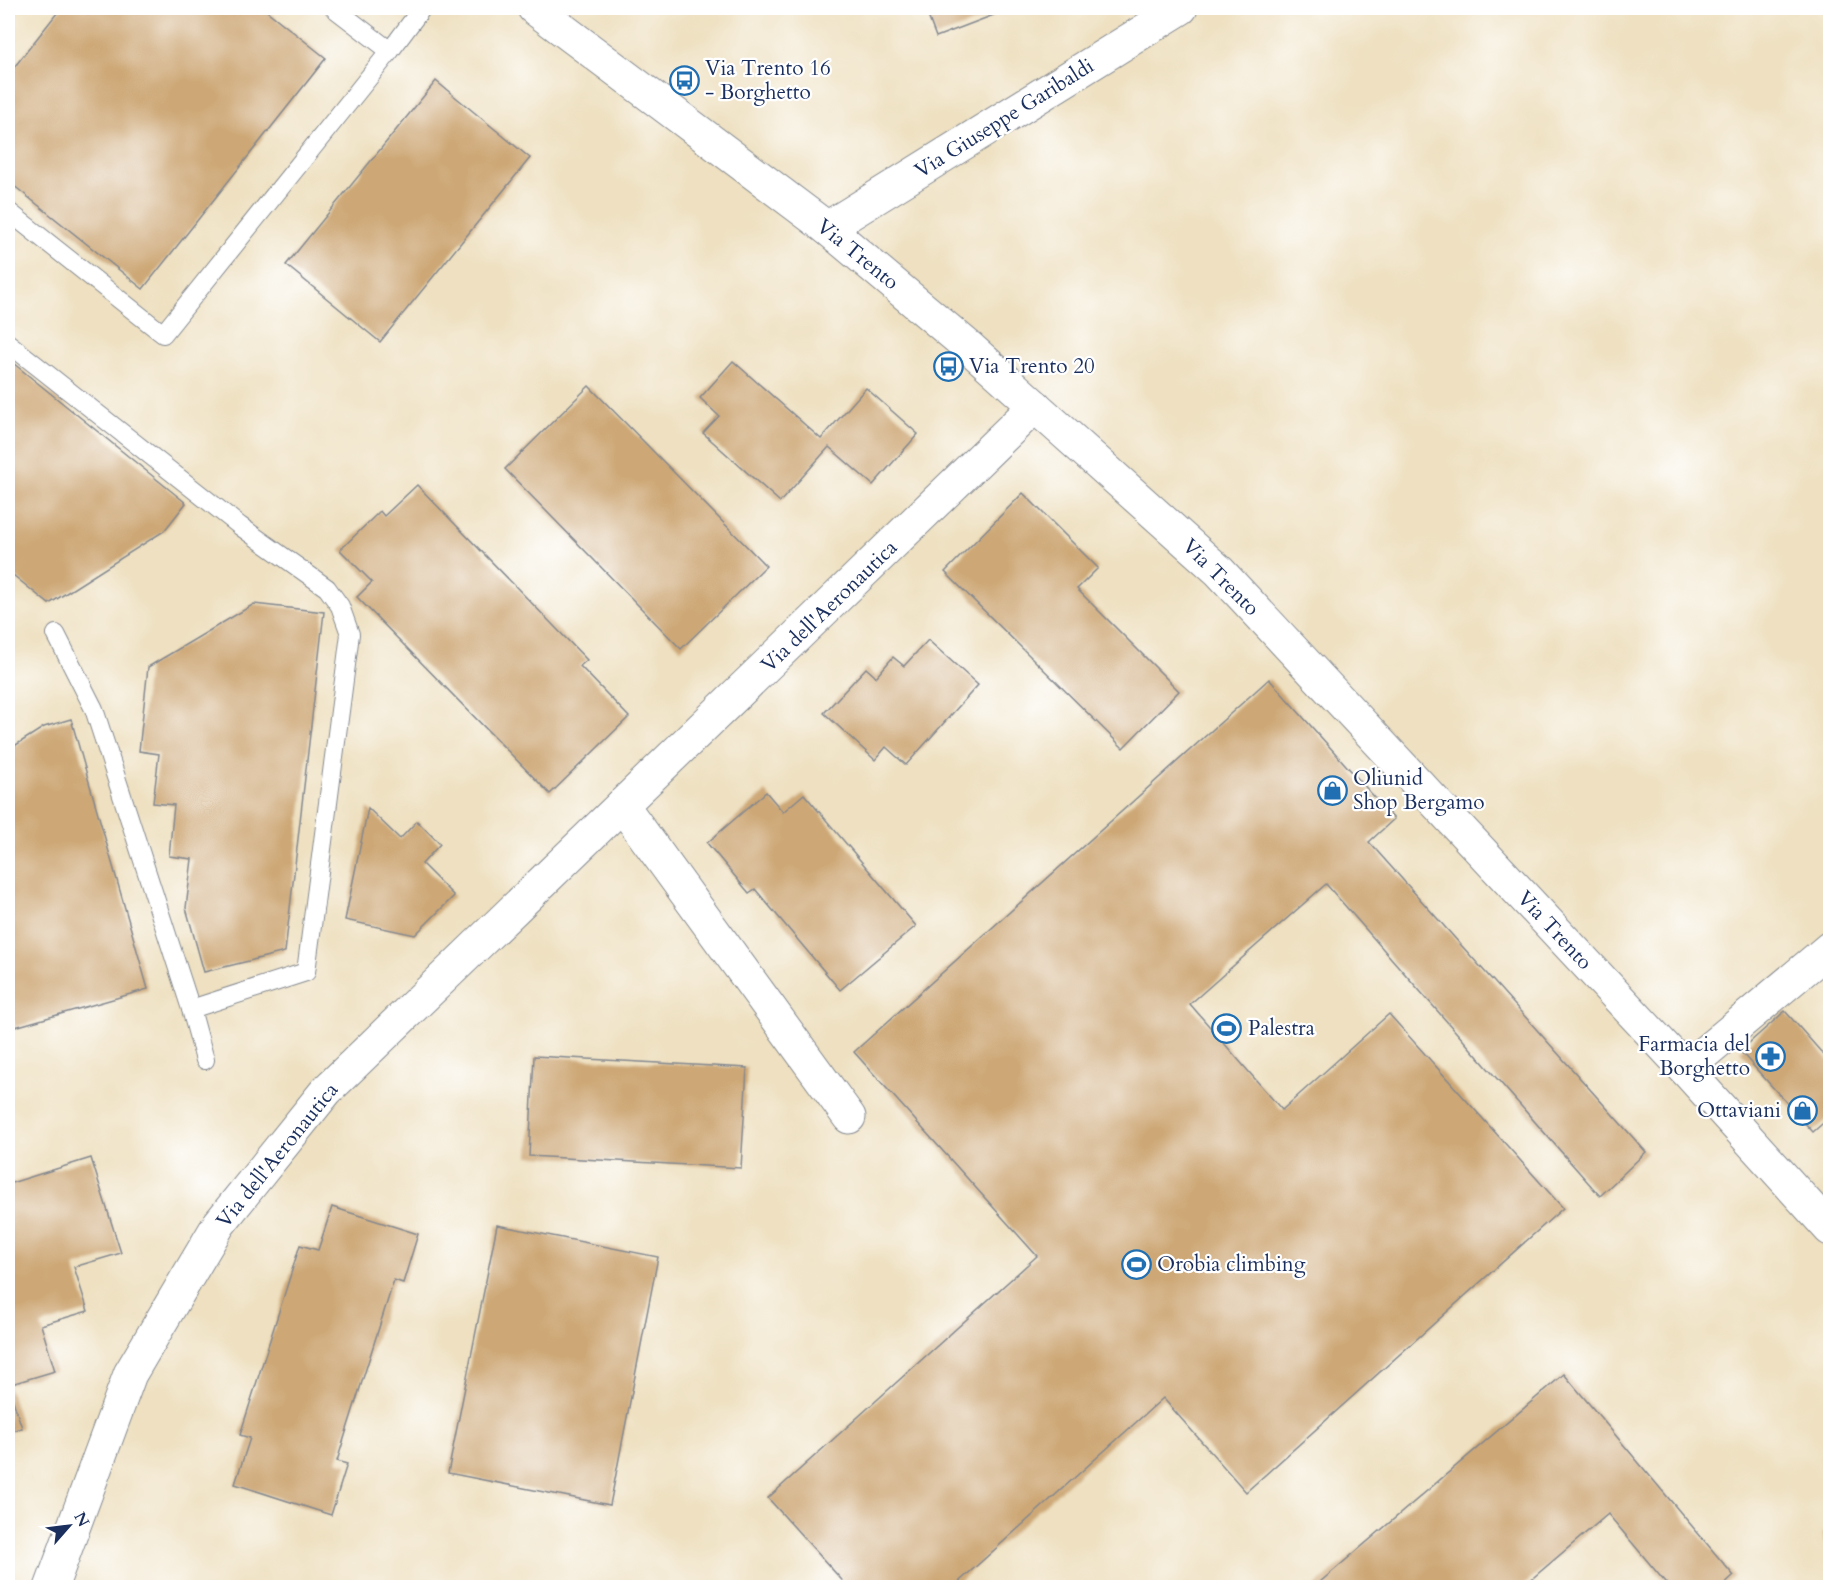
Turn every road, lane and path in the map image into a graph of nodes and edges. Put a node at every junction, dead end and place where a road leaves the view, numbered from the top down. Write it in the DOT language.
graph roads {
  1 [pos="334,8"];
  2 [pos="422,8"];
  3 [pos="534,8"];
  4 [pos="1181,8"];
  5 [pos="390,51"];
  6 [pos="8,212"];
  7 [pos="827,228"];
  8 [pos="8,343"];
  9 [pos="1035,406"];
  10 [pos="56,634"];
  11 [pos="622,805"];
  12 [pos="1830,948"];
  13 [pos="191,1009"];
  14 [pos="205,1060"];
  15 [pos="1685,1069"];
  16 [pos="849,1117"];
  17 [pos="1830,1229"];
  18 [pos="51,1587"];
  1 -- 5 [label="lane"];
  2 -- 5 [label="lane"];
  3 -- 7 [label="street, Via Trento"];
  4 -- 7 [label="street, Via Giuseppe Garibaldi"];
  5 -- 6 [label="lane"];
  7 -- 9 [label="street, Via Trento"];
  8 -- 13 [label="lane"];
  9 -- 11 [label="street, Via dell'Aeronautica"];
  9 -- 15 [label="street, Via Trento"];
  10 -- 13 [label="lane"];
  11 -- 16 [label="street"];
  11 -- 18 [label="street, Via dell'Aeronautica"];
  12 -- 15 [label="street"];
  13 -- 14 [label="lane"];
  15 -- 17 [label="street, Via Trento"];
}
